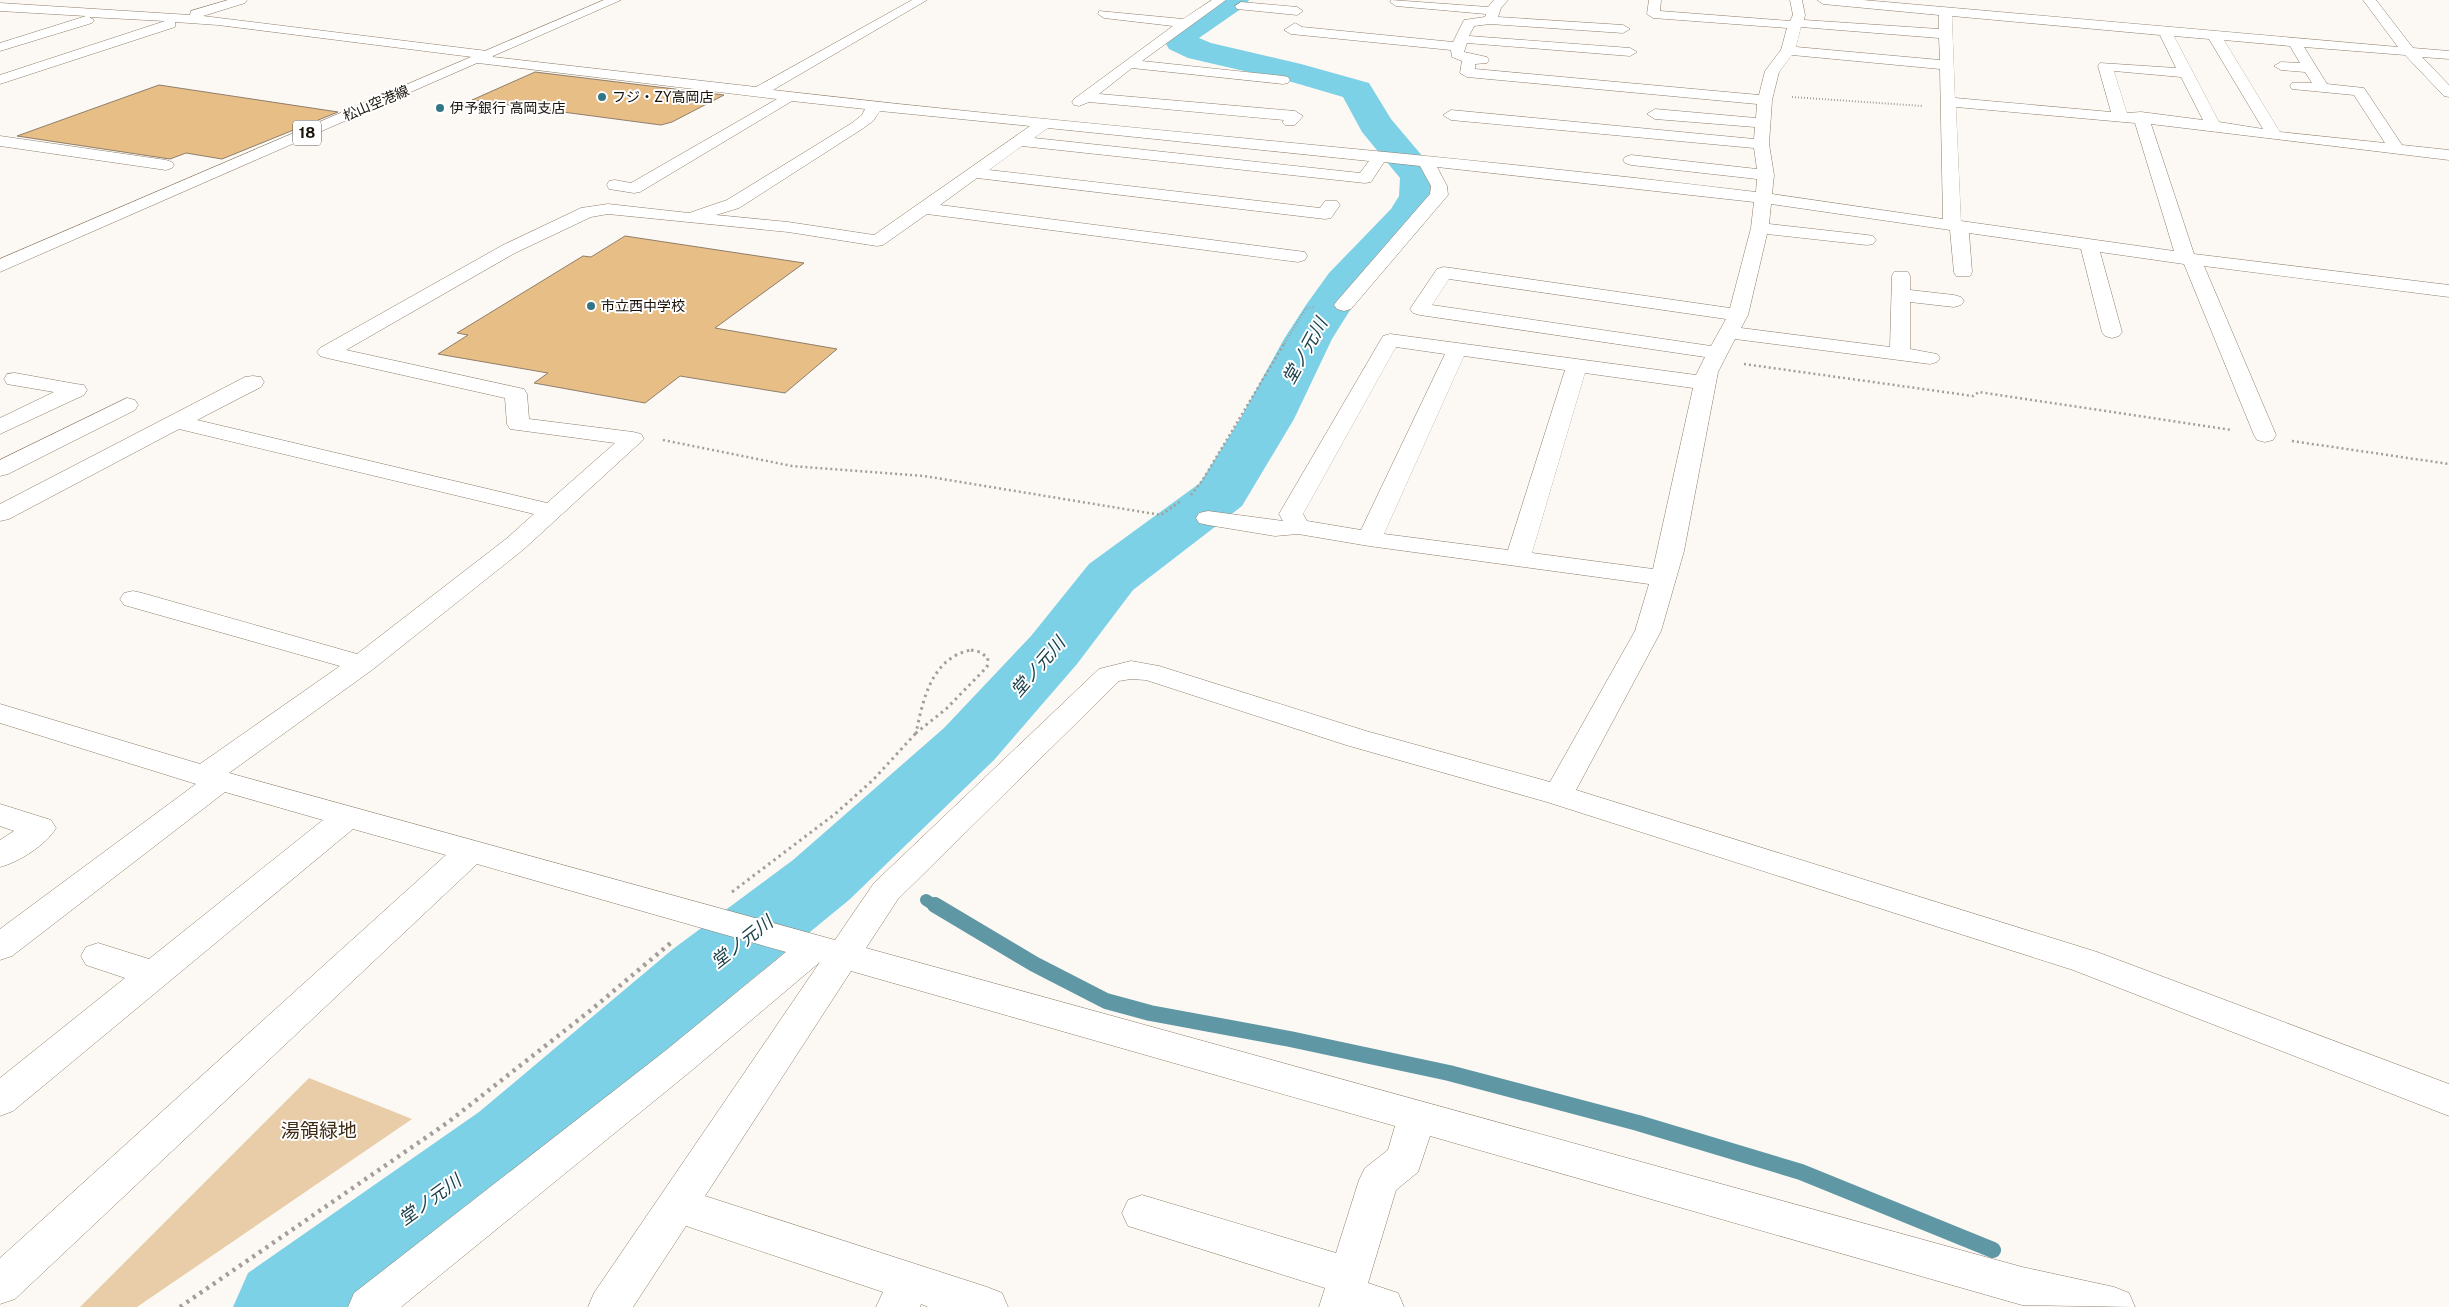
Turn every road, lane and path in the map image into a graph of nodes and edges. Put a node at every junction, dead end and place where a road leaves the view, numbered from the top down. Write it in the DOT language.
graph roads {
  1 [pos="34,0"];
  2 [pos="241,0"];
  3 [pos="615,0"];
  4 [pos="921,0"];
  5 [pos="1220,0"];
  6 [pos="1655,0"];
  7 [pos="1796,0"];
  8 [pos="1823,0"];
  9 [pos="2369,0"];
  10 [pos="1848,1"];
  11 [pos="1396,2"];
  12 [pos="1118,5"];
  13 [pos="1241,5"];
  14 [pos="1942,8"];
  15 [pos="2073,8"];
  16 [pos="2,9"];
  17 [pos="1297,10"];
  18 [pos="1495,10"];
  19 [pos="103,14"];
  20 [pos="150,17"];
  21 [pos="182,19"];
  22 [pos="1186,23"];
  23 [pos="1795,24"];
  24 [pos="2077,24"];
  25 [pos="1295,27"];
  26 [pos="1624,29"];
  27 [pos="1887,30"];
  28 [pos="2164,30"];
  29 [pos="1946,34"];
  30 [pos="2213,34"];
  31 [pos="2294,41"];
  32 [pos="1460,43"];
  33 [pos="0,47"];
  34 [pos="1788,50"];
  35 [pos="2408,51"];
  36 [pos="1630,52"];
  37 [pos="2449,55"];
  38 [pos="482,57"];
  39 [pos="1469,59"];
  40 [pos="1889,60"];
  41 [pos="1498,62"];
  42 [pos="1130,64"];
  43 [pos="1947,65"];
  44 [pos="0,66"];
  45 [pos="2281,66"];
  46 [pos="2310,68"];
  47 [pos="2186,73"];
  48 [pos="0,80"];
  49 [pos="1283,80"];
  50 [pos="2297,86"];
  51 [pos="2322,88"];
  52 [pos="760,91"];
  53 [pos="2449,93"];
  54 [pos="789,95"];
  55 [pos="1086,97"];
  56 [pos="1766,98"];
  57 [pos="1948,104"];
  58 [pos="875,106"];
  59 [pos="1655,114"];
  60 [pos="1451,115"];
  61 [pos="2120,116"];
  62 [pos="2141,117"];
  63 [pos="1290,122"];
  64 [pos="1049,123"];
  65 [pos="1763,123"];
  66 [pos="2213,125"];
  67 [pos="2275,136"];
  68 [pos="0,141"];
  69 [pos="1020,141"];
  70 [pos="1761,144"];
  71 [pos="2397,149"];
  72 [pos="2449,155"];
  73 [pos="1380,156"];
  74 [pos="1425,160"];
  75 [pos="1631,160"];
  76 [pos="166,165"];
  77 [pos="973,173"];
  78 [pos="615,185"];
  79 [pos="1764,186"];
  80 [pos="1331,205"];
  81 [pos="923,208"];
  82 [pos="690,218"];
  83 [pos="1956,225"];
  84 [pos="1760,228"];
  85 [pos="1867,240"];
  86 [pos="2089,245"];
  87 [pos="1298,255"];
  88 [pos="2189,259"];
  89 [pos="0,266"];
  90 [pos="1963,272"];
  91 [pos="2449,291"];
  92 [pos="1954,302"];
  93 [pos="1344,305"];
  94 [pos="1312,308"];
  95 [pos="2112,332"];
  96 [pos="1720,348"];
  97 [pos="1457,349"];
  98 [pos="1900,354"];
  99 [pos="1930,358"];
  100 [pos="1577,366"];
  101 [pos="253,382"];
  102 [pos="0,397"];
  103 [pos="105,400"];
  104 [pos="176,422"];
  105 [pos="0,427"];
  106 [pos="2265,435"];
  107 [pos="633,439"];
  108 [pos="2449,464"];
  109 [pos="0,469"];
  110 [pos="551,511"];
  111 [pos="0,514"];
  112 [pos="1208,518"];
  113 [pos="1298,527"];
  114 [pos="1369,539"];
  115 [pos="1518,557"];
  116 [pos="1663,578"];
  117 [pos="133,599"];
  118 [pos="362,664"];
  119 [pos="0,713"];
  120 [pos="916,732"];
  121 [pos="212,779"];
  122 [pos="1558,795"];
  123 [pos="0,815"];
  124 [pos="347,816"];
  125 [pos="471,851"];
  126 [pos="0,856"];
  127 [pos="708,918"];
  128 [pos="0,947"];
  129 [pos="819,949"];
  130 [pos="98,956"];
  131 [pos="154,974"];
  132 [pos="0,1100"];
  133 [pos="2449,1100"];
  134 [pos="1417,1117"];
  135 [pos="677,1205"];
  136 [pos="1142,1213"];
  137 [pos="0,1285"];
  138 [pos="1344,1293"];
  139 [pos="904,1294"];
  140 [pos="2021,1297"];
  141 [pos="180,1307"];
  142 [pos="369,1307"];
  143 [pos="609,1307"];
  144 [pos="987,1307"];
  145 [pos="1383,1307"];
  146 [pos="2114,1307"];
  1 -- 16 [label="street"];
  2 -- 21 [label="street"];
  3 -- 38 [label="street, 松山空港線 / 18"];
  4 -- 52 [label="street"];
  5 -- 22 [label="street"];
  6 -- 23 [label="street"];
  7 -- 23 [label="street"];
  8 -- 10 [label="street"];
  9 -- 35 [label="street"];
  10 -- 14 [label="street"];
  11 -- 18 [label="street"];
  12 -- 22 [label="street"];
  13 -- 17 [label="street"];
  14 -- 24 [label="street"];
  14 -- 29 [label="street"];
  15 -- 24 [label="street"];
  16 -- 19 [label="street"];
  18 -- 26 [label="street"];
  18 -- 32 [label="street"];
  19 -- 20 [label="street"];
  19 -- 33 [label="street"];
  20 -- 21 [label="street"];
  20 -- 44 [label="street"];
  21 -- 38 [label="street"];
  21 -- 48 [label="street"];
  22 -- 42 [label="street"];
  23 -- 27 [label="street"];
  23 -- 34 [label="street"];
  24 -- 28 [label="street"];
  25 -- 32 [label="street"];
  27 -- 29 [label="street"];
  27 -- 40 [label="street"];
  28 -- 30 [label="street"];
  28 -- 47 [label="street"];
  29 -- 43 [label="street"];
  30 -- 31 [label="street"];
  30 -- 67 [label="street"];
  31 -- 35 [label="street"];
  31 -- 46 [label="street"];
  32 -- 36 [label="street"];
  32 -- 39 [label="street"];
  34 -- 40 [label="street"];
  34 -- 56 [label="street"];
  35 -- 37 [label="street"];
  35 -- 53 [label="street"];
  38 -- 52 [label="street"];
  38 -- 89 [label="street, 松山空港線 / 18"];
  39 -- 41 [label="street"];
  39 -- 56 [label="street"];
  40 -- 43 [label="street"];
  42 -- 49 [label="street"];
  42 -- 55 [label="street"];
  43 -- 57 [label="street"];
  45 -- 46 [label="street"];
  46 -- 51 [label="street"];
  47 -- 61 [label="street"];
  47 -- 66 [label="street"];
  50 -- 51 [label="street"];
  51 -- 71 [label="street"];
  52 -- 54 [label="street"];
  54 -- 58 [label="street"];
  54 -- 78 [label="street"];
  55 -- 63 [label="street"];
  55 -- 64 [label="street"];
  56 -- 57 [label="path"];
  56 -- 65 [label="street"];
  57 -- 61 [label="street"];
  57 -- 83 [label="street"];
  58 -- 64 [label="street"];
  58 -- 82 [label="street"];
  59 -- 65 [label="street"];
  60 -- 70 [label="street"];
  61 -- 62 [label="street"];
  62 -- 66 [label="street"];
  62 -- 88 [label="street"];
  64 -- 69 [label="street"];
  64 -- 73 [label="street"];
  65 -- 70 [label="street"];
  66 -- 67 [label="street"];
  67 -- 71 [label="street"];
  68 -- 76 [label="street"];
  69 -- 73 [label="street"];
  69 -- 77 [label="street"];
  70 -- 79 [label="street"];
  71 -- 72 [label="street"];
  73 -- 74 [label="street"];
  74 -- 79 [label="street"];
  74 -- 93 [label="street"];
  75 -- 79 [label="street"];
  77 -- 80 [label="street"];
  77 -- 81 [label="street"];
  79 -- 83 [label="street"];
  79 -- 84 [label="street"];
  81 -- 82 [label="street"];
  81 -- 87 [label="street"];
  82 -- 107 [label="street"];
  83 -- 86 [label="street"];
  83 -- 90 [label="street"];
  84 -- 85 [label="street"];
  84 -- 96 [label="street"];
  86 -- 88 [label="street"];
  86 -- 95 [label="street"];
  88 -- 91 [label="street"];
  88 -- 106 [label="street"];
  92 -- 98 [label="street"];
  94 -- 107 [label="path"];
  96 -- 96 [label="street"];
  96 -- 98 [label="street"];
  96 -- 100 [label="street"];
  96 -- 106 [label="path"];
  96 -- 116 [label="street"];
  97 -- 100 [label="street"];
  97 -- 113 [label="street"];
  97 -- 114 [label="street"];
  98 -- 99 [label="street"];
  100 -- 115 [label="street"];
  101 -- 104 [label="street"];
  102 -- 105 [label="street"];
  103 -- 109 [label="street"];
  104 -- 110 [label="street"];
  104 -- 111 [label="street"];
  106 -- 108 [label="path"];
  107 -- 110 [label="street"];
  110 -- 118 [label="street"];
  112 -- 113 [label="street"];
  113 -- 114 [label="street"];
  114 -- 115 [label="street"];
  115 -- 116 [label="street"];
  116 -- 122 [label="street"];
  117 -- 118 [label="street"];
  118 -- 121 [label="street"];
  119 -- 121 [label="street"];
  120 -- 120 [label="path"];
  120 -- 127 [label="path"];
  121 -- 124 [label="street"];
  121 -- 128 [label="street"];
  122 -- 129 [label="street"];
  122 -- 133 [label="street"];
  123 -- 126 [label="street"];
  124 -- 125 [label="street"];
  124 -- 131 [label="street"];
  125 -- 127 [label="street"];
  125 -- 137 [label="street"];
  127 -- 129 [label="street"];
  127 -- 141 [label="path"];
  129 -- 134 [label="street"];
  129 -- 135 [label="street"];
  129 -- 142 [label="street"];
  130 -- 131 [label="street"];
  131 -- 132 [label="street"];
  134 -- 138 [label="street"];
  134 -- 140 [label="street"];
  135 -- 139 [label="street"];
  135 -- 143 [label="street"];
  136 -- 138 [label="street"];
  138 -- 145 [label="street"];
  139 -- 144 [label="street"];
  140 -- 146 [label="street"];
}
